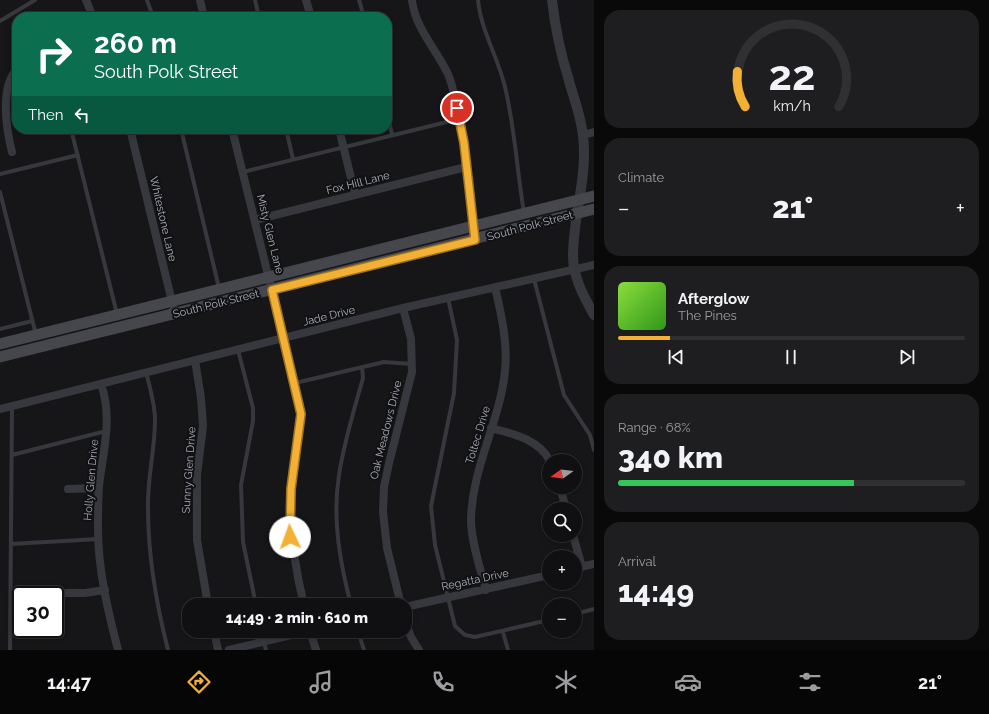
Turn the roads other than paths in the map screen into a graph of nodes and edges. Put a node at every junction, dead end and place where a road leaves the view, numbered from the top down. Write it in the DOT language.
graph roads {
  1 [pos="35,0"];
  2 [pos="86,0"];
  3 [pos="147,0"];
  4 [pos="200,0"];
  5 [pos="255,0"];
  6 [pos="306,0"];
  7 [pos="359,0"];
  8 [pos="412,0"];
  9 [pos="478,0"];
  10 [pos="552,0"];
  11 [pos="15,12"];
  12 [pos="91,12"];
  13 [pos="151,12"];
  14 [pos="203,12"];
  15 [pos="258,12"];
  16 [pos="310,12"];
  17 [pos="363,12"];
  18 [pos="12,14"];
  19 [pos="0,21"];
  20 [pos="12,75"];
  21 [pos="459,119"];
  22 [pos="594,132"];
  23 [pos="72,134"];
  24 [pos="131,134"];
  25 [pos="181,134"];
  26 [pos="233,134"];
  27 [pos="287,134"];
  28 [pos="340,134"];
  29 [pos="392,134"];
  30 [pos="583,135"];
  31 [pos="343,147"];
  32 [pos="12,152"];
  33 [pos="78,155"];
  34 [pos="293,159"];
  35 [pos="466,167"];
  36 [pos="243,172"];
  37 [pos="0,174"];
  38 [pos="0,192"];
  39 [pos="355,194"];
  40 [pos="594,196"];
  41 [pos="580,200"];
  42 [pos="594,209"];
  43 [pos="578,213"];
  44 [pos="524,214"];
  45 [pos="255,220"];
  46 [pos="473,226"];
  47 [pos="475,240"];
  48 [pos="594,265"];
  49 [pos="575,270"];
  50 [pos="269,277"];
  51 [pos="534,279"];
  52 [pos="495,287"];
  53 [pos="219,289"];
  54 [pos="272,290"];
  55 [pos="448,298"];
  56 [pos="171,301"];
  57 [pos="403,308"];
  58 [pos="117,314"];
  59 [pos="175,314"];
  60 [pos="594,315"];
  61 [pos="32,321"];
  62 [pos="0,329"];
  63 [pos="36,335"];
  64 [pos="284,339"];
  65 [pos="0,344"];
  66 [pos="40,348"];
  67 [pos="238,350"];
  68 [pos="0,357"];
  69 [pos="195,360"];
  70 [pos="412,364"];
  71 [pos="362,367"];
  72 [pos="146,372"];
  73 [pos="295,383"];
  74 [pos="101,384"];
  75 [pos="12,406"];
  76 [pos="0,409"];
  77 [pos="491,428"];
  78 [pos="106,431"];
  79 [pos="594,450"];
  80 [pos="544,454"];
  81 [pos="12,455"];
  82 [pos="99,488"];
  83 [pos="68,490"];
  84 [pos="98,539"];
  85 [pos="11,544"];
  86 [pos="594,564"];
  87 [pos="582,567"];
  88 [pos="542,577"];
  89 [pos="105,590"];
  90 [pos="486,590"];
  91 [pos="66,593"];
  92 [pos="448,596"];
  93 [pos="207,598"];
  94 [pos="255,598"];
  95 [pos="302,598"];
  96 [pos="349,598"];
  97 [pos="399,598"];
  98 [pos="412,605"];
  99 [pos="594,609"];
  100 [pos="582,612"];
  101 [pos="542,622"];
  102 [pos="504,632"];
  103 [pos="215,638"];
  104 [pos="288,638"];
  105 [pos="312,638"];
  106 [pos="360,638"];
  107 [pos="411,638"];
  108 [pos="265,646"];
  109 [pos="10,650"];
  110 [pos="118,650"];
  111 [pos="168,650"];
  112 [pos="218,650"];
  113 [pos="229,650"];
  114 [pos="316,650"];
  115 [pos="364,650"];
  116 [pos="419,650"];
  117 [pos="508,650"];
  1 -- 11 [label="lane"];
  2 -- 12 [label="street"];
  3 -- 13 [label="lane"];
  4 -- 14 [label="street"];
  5 -- 15 [label="lane"];
  6 -- 16 [label="street"];
  7 -- 17 [label="lane"];
  8 -- 21 [label="street"];
  9 -- 44 [label="lane"];
  10 -- 30 [label="street"];
  18 -- 19 [label="lane"];
  20 -- 32 [label="street"];
  21 -- 29 [label="lane"];
  21 -- 35 [label="street"];
  22 -- 30 [label="street"];
  23 -- 33 [label="lane"];
  24 -- 56 [label="street, Whitestone Lane"];
  25 -- 53 [label="lane"];
  26 -- 36 [label="street, Misty Glen Lane"];
  27 -- 34 [label="lane"];
  28 -- 31 [label="street"];
  29 -- 31 [label="lane"];
  30 -- 41 [label="street"];
  31 -- 34 [label="lane"];
  31 -- 39 [label="street"];
  33 -- 37 [label="lane"];
  33 -- 58 [label="lane"];
  34 -- 36 [label="lane"];
  35 -- 39 [label="street, Fox Hill Lane"];
  35 -- 46 [label="street"];
  36 -- 45 [label="street, Misty Glen Lane"];
  38 -- 61 [label="lane"];
  39 -- 45 [label="street, Fox Hill Lane"];
  40 -- 41 [label="main road, South Polk Street"];
  41 -- 43 [label="street"];
  41 -- 44 [label="main road, South Polk Street"];
  42 -- 43 [label="main road, South Polk Street"];
  43 -- 47 [label="main road, South Polk Street"];
  43 -- 49 [label="street"];
  44 -- 46 [label="main road, South Polk Street"];
  45 -- 50 [label="street, Misty Glen Lane"];
  46 -- 47 [label="street"];
  46 -- 50 [label="main road, South Polk Street"];
  47 -- 54 [label="main road, South Polk Street"];
  48 -- 49 [label="street, Jade Drive"];
  49 -- 51 [label="street, Jade Drive"];
  49 -- 60 [label="street"];
  50 -- 53 [label="main road, South Polk Street"];
  50 -- 54 [label="street, Misty Glen Lane"];
  51 -- 52 [label="street, Jade Drive"];
  51 -- 79 [label="lane"];
  52 -- 55 [label="street, Jade Drive"];
  52 -- 77 [label="street, Toltec Drive"];
  53 -- 56 [label="main road, South Polk Street"];
  54 -- 59 [label="main road, South Polk Street"];
  54 -- 64 [label="street, Misty Glen Lane"];
  55 -- 57 [label="street, Jade Drive"];
  55 -- 92 [label="lane"];
  56 -- 58 [label="main road, South Polk Street"];
  56 -- 59 [label="street, Whitestone Lane"];
  57 -- 64 [label="street, Jade Drive"];
  57 -- 70 [label="street, Oak Meadows Drive"];
  58 -- 63 [label="main road, South Polk Street"];
  59 -- 66 [label="main road, South Polk Street"];
  61 -- 62 [label="lane"];
  61 -- 63 [label="lane"];
  63 -- 65 [label="main road, South Polk Street"];
  63 -- 66 [label="main road"];
  64 -- 67 [label="street, Jade Drive"];
  64 -- 73 [label="street, Misty Glen Lane"];
  66 -- 68 [label="main road, South Polk Street"];
  67 -- 69 [label="street, Jade Drive"];
  67 -- 94 [label="lane"];
  69 -- 72 [label="street, Jade Drive"];
  69 -- 93 [label="street, Sunny Glen Drive"];
  70 -- 71 [label="lane"];
  70 -- 97 [label="street, Oak Meadows Drive"];
  71 -- 73 [label="lane"];
  71 -- 96 [label="lane"];
  72 -- 74 [label="street, Jade Drive"];
  72 -- 111 [label="lane"];
  73 -- 95 [label="street, Misty Glen Lane"];
  74 -- 75 [label="street, Jade Drive"];
  74 -- 78 [label="street, Holly Glen Drive"];
  75 -- 76 [label="street, Jade Drive"];
  75 -- 81 [label="lane"];
  77 -- 80 [label="street"];
  77 -- 90 [label="street, Toltec Drive"];
  78 -- 81 [label="lane"];
  78 -- 82 [label="street, Holly Glen Drive"];
  81 -- 85 [label="lane"];
  82 -- 83 [label="street"];
  82 -- 84 [label="street, Holly Glen Drive"];
  84 -- 85 [label="lane"];
  84 -- 89 [label="street, Holly Glen Drive"];
  85 -- 109 [label="lane"];
  86 -- 87 [label="street"];
  88 -- 90 [label="street, Regatta Drive"];
  89 -- 91 [label="street"];
  89 -- 110 [label="street, Holly Glen Drive"];
  90 -- 92 [label="street, Regatta Drive"];
  92 -- 98 [label="street, Regatta Drive"];
  92 -- 102 [label="lane"];
  99 -- 100 [label="lane"];
  101 -- 102 [label="lane"];
  102 -- 117 [label="lane"];
  103 -- 112 [label="street"];
  104 -- 108 [label="street"];
  105 -- 114 [label="street"];
  106 -- 115 [label="lane"];
  107 -- 116 [label="street"];
  108 -- 113 [label="street"];
}
